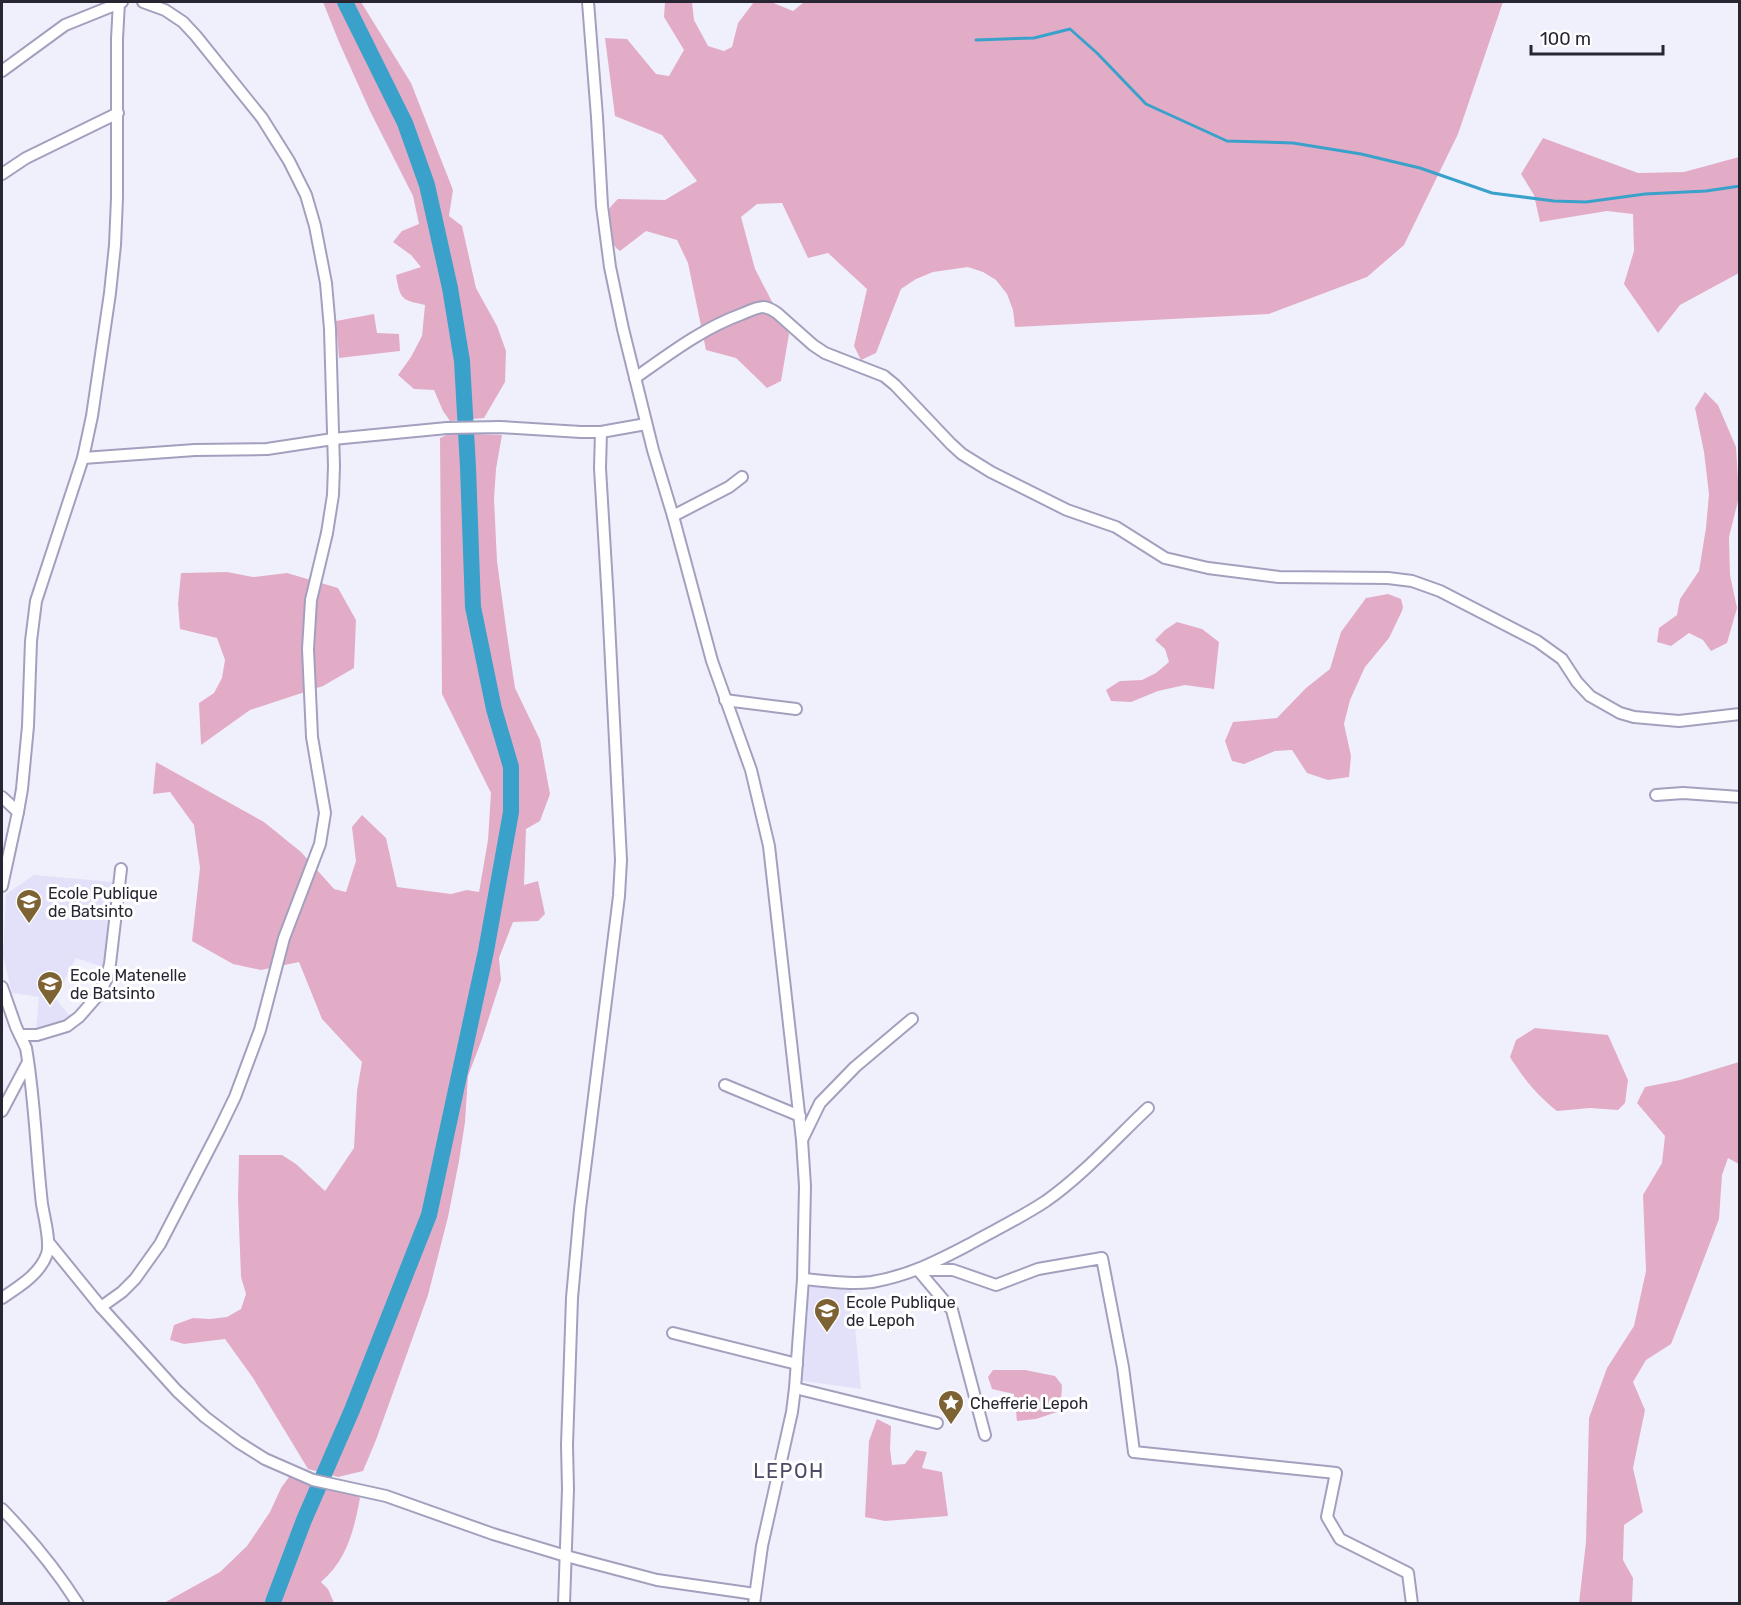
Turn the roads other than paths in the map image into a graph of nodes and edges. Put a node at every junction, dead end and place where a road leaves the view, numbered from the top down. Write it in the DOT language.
graph roads {
  1 [pos="119,2"];
  2 [pos="125,2"];
  3 [pos="143,2"];
  4 [pos="588,2"];
  5 [pos="2,71"];
  6 [pos="118,113"];
  7 [pos="2,174"];
  8 [pos="636,378"];
  9 [pos="646,424"];
  10 [pos="601,432"];
  11 [pos="333,439"];
  12 [pos="83,458"];
  13 [pos="742,477"];
  14 [pos="673,516"];
  15 [pos="726,700"];
  16 [pos="796,709"];
  17 [pos="1740,714"];
  18 [pos="1656,795"];
  19 [pos="2,797"];
  20 [pos="1740,797"];
  21 [pos="18,812"];
  22 [pos="121,869"];
  23 [pos="2,886"];
  24 [pos="2,987"];
  25 [pos="912,1019"];
  26 [pos="20,1035"];
  27 [pos="28,1062"];
  28 [pos="725,1085"];
  29 [pos="1148,1108"];
  30 [pos="2,1111"];
  31 [pos="800,1116"];
  32 [pos="802,1140"];
  33 [pos="49,1243"];
  34 [pos="918,1270"];
  35 [pos="803,1280"];
  36 [pos="2,1298"];
  37 [pos="101,1307"];
  38 [pos="673,1333"];
  39 [pos="797,1364"];
  40 [pos="795,1388"];
  41 [pos="937,1423"];
  42 [pos="985,1435"];
  43 [pos="2,1509"];
  44 [pos="566,1556"];
  45 [pos="754,1599"];
  46 [pos="78,1604"];
  47 [pos="564,1604"];
  48 [pos="1412,1604"];
  1 -- 2 [label="street"];
  1 -- 5 [label="street"];
  1 -- 6 [label="street"];
  3 -- 11 [label="street"];
  4 -- 8 [label="street"];
  6 -- 7 [label="street"];
  6 -- 12 [label="street"];
  8 -- 9 [label="street"];
  8 -- 17 [label="street"];
  9 -- 10 [label="street"];
  9 -- 14 [label="street"];
  10 -- 11 [label="street"];
  10 -- 44 [label="street"];
  11 -- 12 [label="street"];
  11 -- 37 [label="street"];
  12 -- 21 [label="street"];
  13 -- 14 [label="street"];
  14 -- 15 [label="street"];
  15 -- 16 [label="street"];
  15 -- 31 [label="street"];
  18 -- 20 [label="street"];
  19 -- 21 [label="street"];
  21 -- 23 [label="street"];
  22 -- 26 [label="street"];
  24 -- 26 [label="street"];
  25 -- 32 [label="street"];
  26 -- 27 [label="street"];
  27 -- 30 [label="street"];
  27 -- 33 [label="street"];
  28 -- 31 [label="street"];
  29 -- 34 [label="street"];
  31 -- 32 [label="street"];
  32 -- 35 [label="street"];
  33 -- 36 [label="street"];
  33 -- 37 [label="street"];
  34 -- 35 [label="street"];
  34 -- 42 [label="street"];
  34 -- 48 [label="street"];
  35 -- 39 [label="street"];
  37 -- 44 [label="street"];
  38 -- 39 [label="street"];
  39 -- 40 [label="street"];
  40 -- 41 [label="street"];
  40 -- 45 [label="street"];
  43 -- 46 [label="street"];
  44 -- 45 [label="street"];
  44 -- 47 [label="street"];
}
